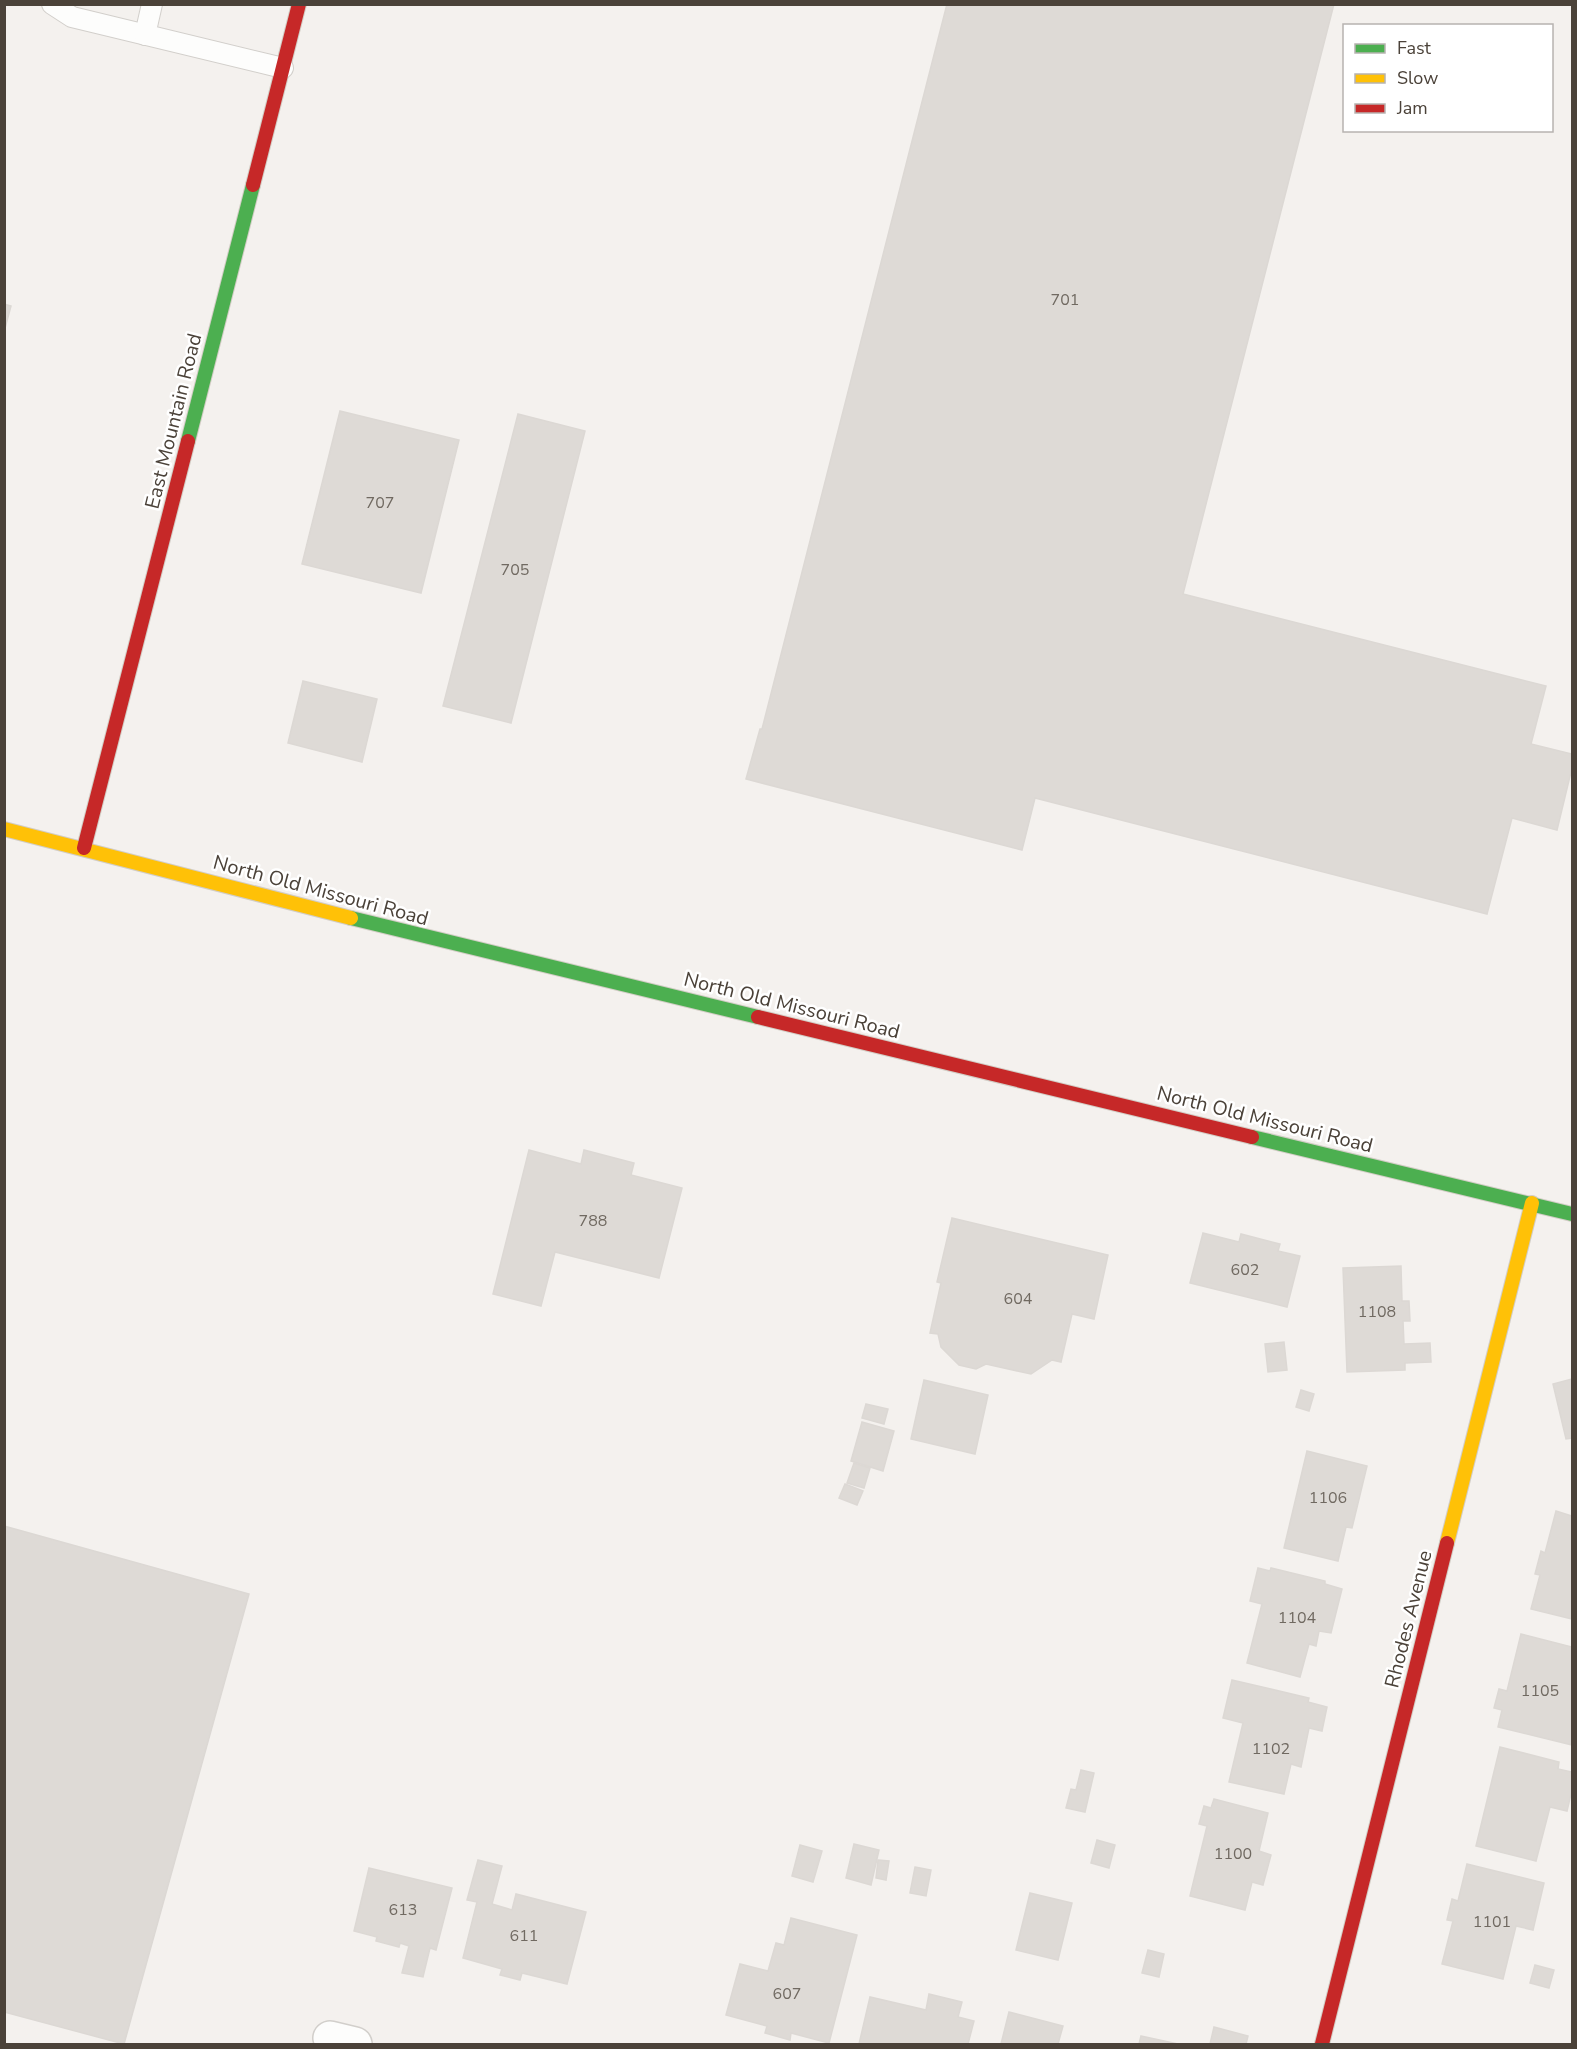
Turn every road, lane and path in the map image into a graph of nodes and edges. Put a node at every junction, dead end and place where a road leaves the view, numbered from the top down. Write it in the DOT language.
graph roads {
  1 [pos="52,4"];
  2 [pos="152,4"];
  3 [pos="300,4"];
  4 [pos="145,34"];
  5 [pos="283,68"];
  6 [pos="4,829"];
  7 [pos="84,848"];
  8 [pos="1532,1203"];
  9 [pos="1572,1214"];
  10 [pos="1322,2044"];
  1 -- 4 [label="lane"];
  2 -- 4 [label="lane"];
  3 -- 5 [label="street, East Mountain Road"];
  4 -- 5 [label="lane"];
  5 -- 7 [label="street, East Mountain Road"];
  6 -- 7 [label="street, North Old Missouri Road"];
  7 -- 8 [label="street, North Old Missouri Road"];
  8 -- 9 [label="street, North Old Missouri Road"];
  8 -- 10 [label="street, Rhodes Avenue"];
}
